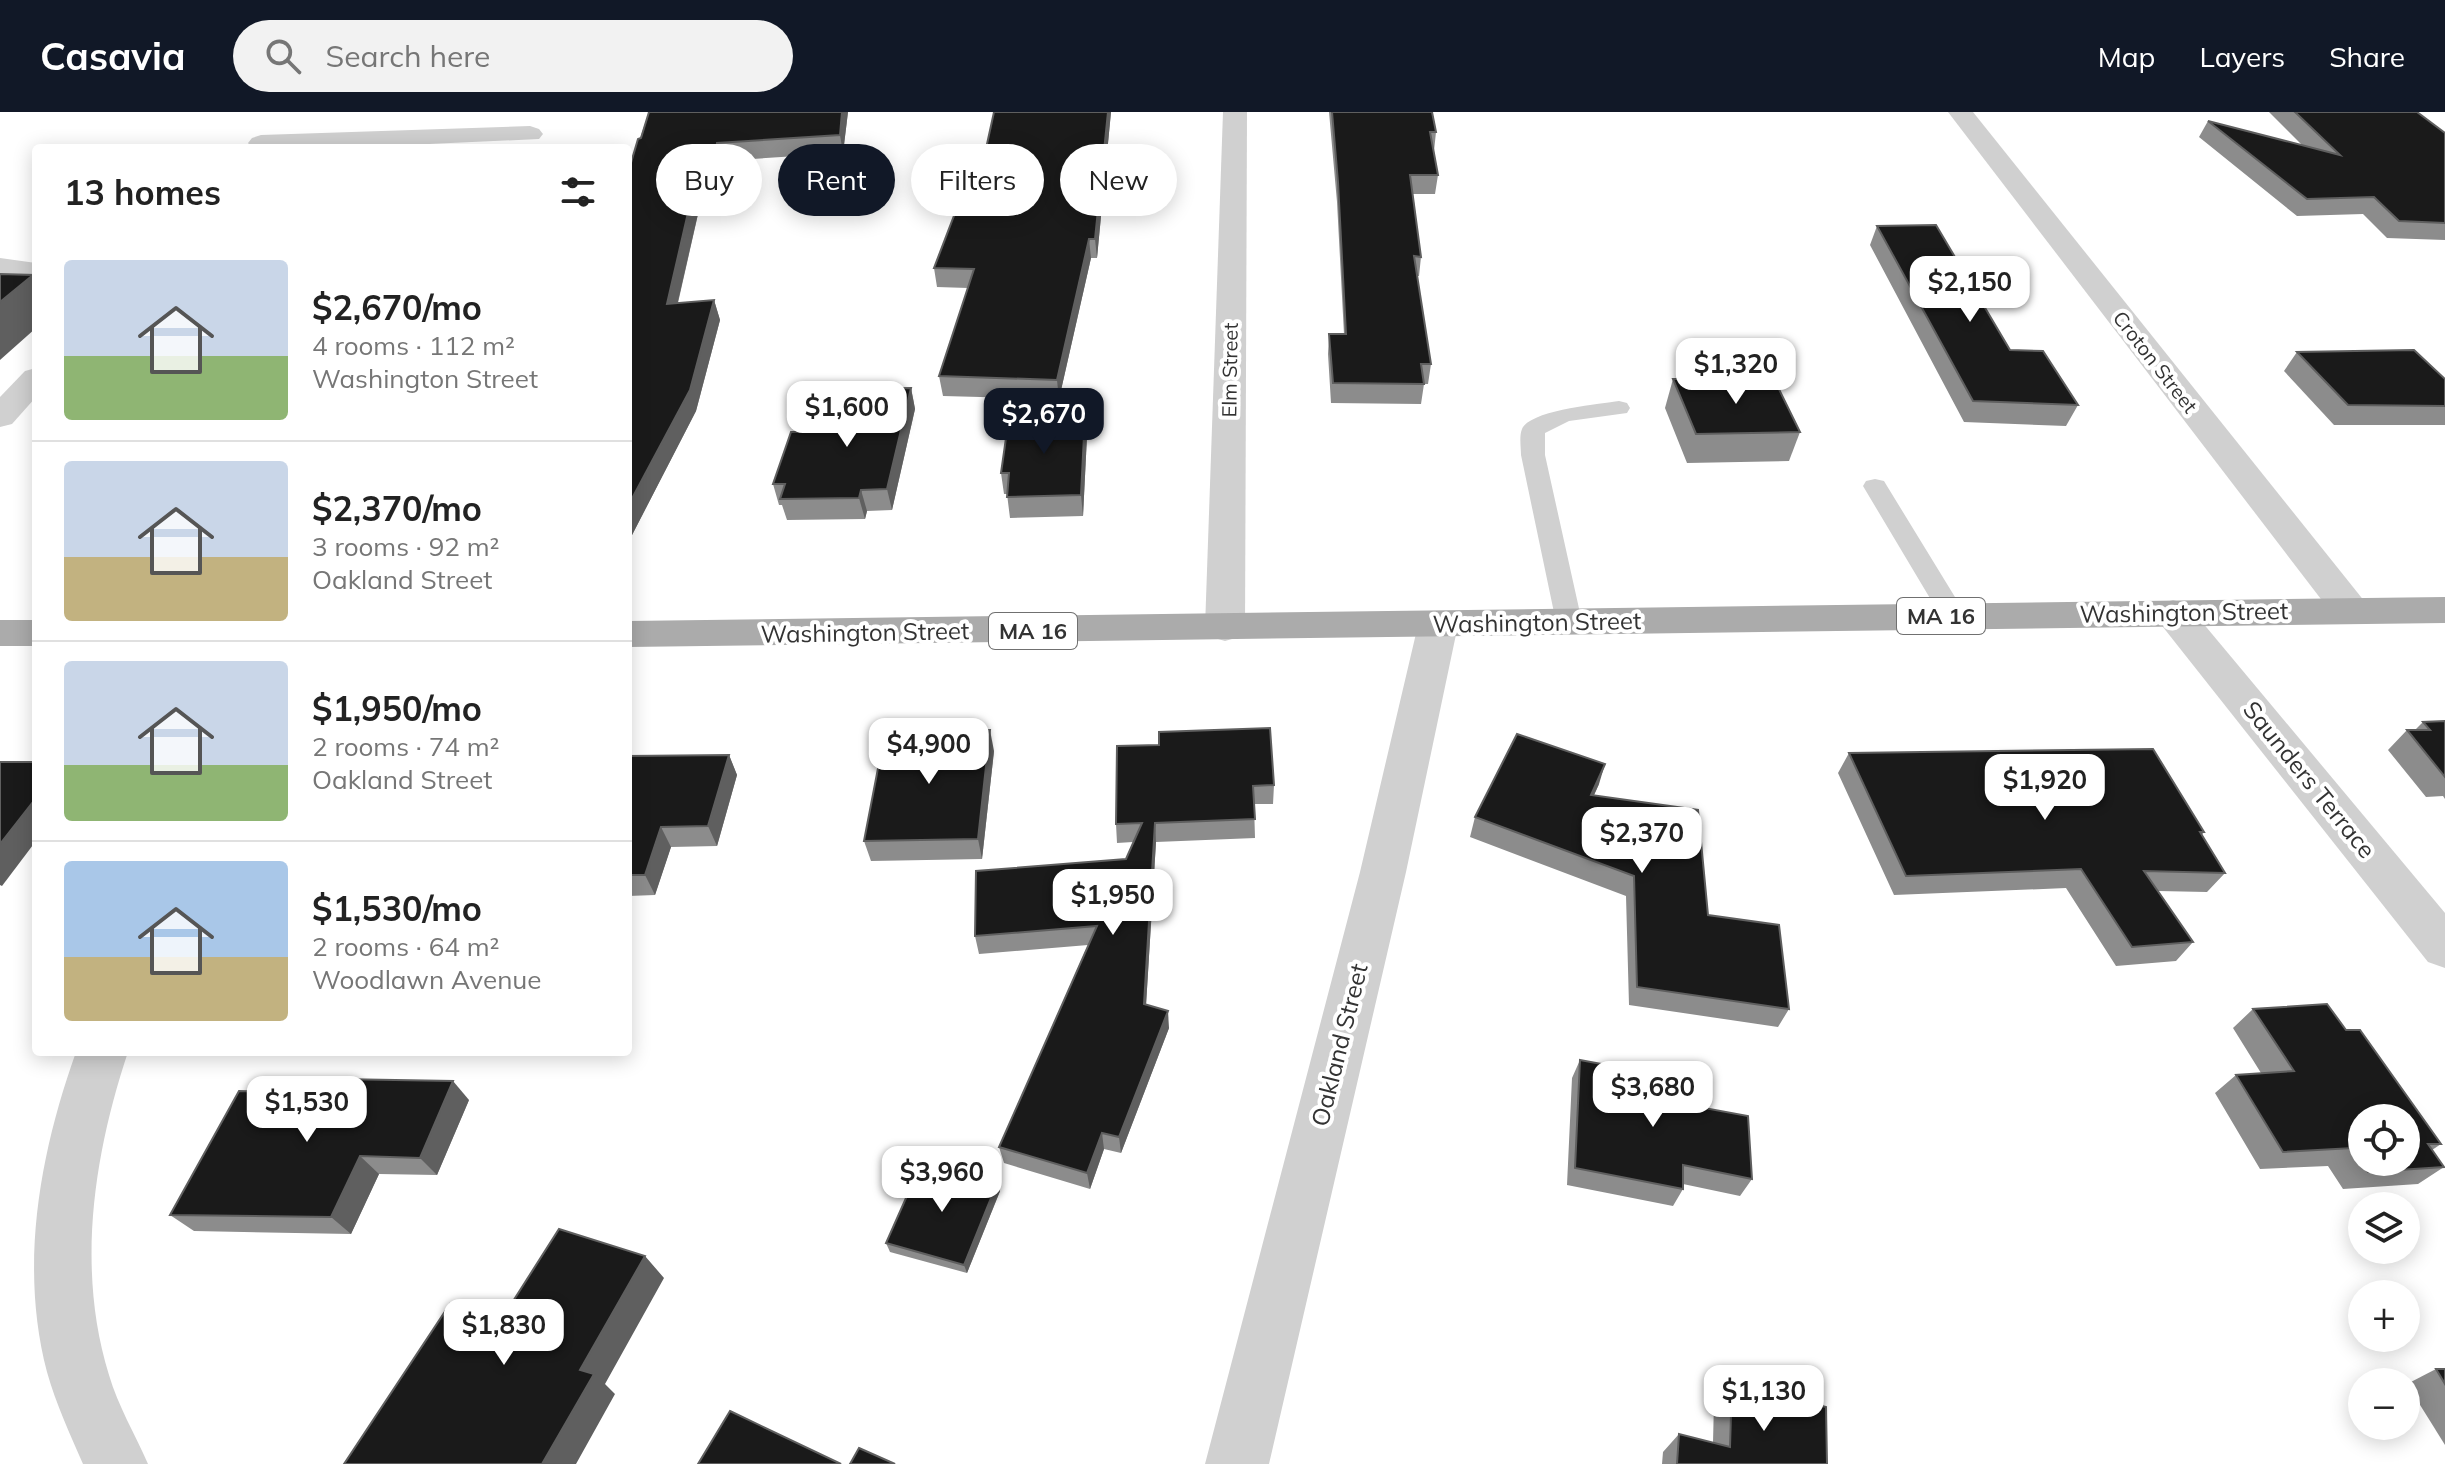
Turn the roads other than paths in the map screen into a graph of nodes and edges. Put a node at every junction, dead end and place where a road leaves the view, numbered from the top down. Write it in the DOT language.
graph roads {
  1 [pos="1235,112"];
  2 [pos="1960,112"];
  3 [pos="531,131"];
  4 [pos="261,143"];
  5 [pos="0,267"];
  6 [pos="32,271"];
  7 [pos="32,382"];
  8 [pos="1619,408"];
  9 [pos="0,417"];
  10 [pos="1875,486"];
  11 [pos="2445,610"];
  12 [pos="2351,611"];
  13 [pos="2173,613"];
  14 [pos="1953,615"];
  15 [pos="1569,622"];
  16 [pos="1438,625"];
  17 [pos="1225,628"];
  18 [pos="0,633"];
  19 [pos="32,633"];
  20 [pos="632,634"];
  21 [pos="2445,948"];
  22 [pos="101,1056"];
  23 [pos="116,1464"];
  24 [pos="1237,1464"];
  1 -- 17 [label="street, Elm Street"];
  2 -- 12 [label="street, Croton Street"];
  3 -- 4 [label="street"];
  5 -- 6 [label="street"];
  7 -- 9 [label="street"];
  8 -- 15 [label="lane"];
  10 -- 14 [label="lane"];
  11 -- 12 [label="main road, Washington Street / MA 16"];
  12 -- 13 [label="main road, Washington Street / MA 16"];
  13 -- 14 [label="main road, Washington Street / MA 16"];
  13 -- 21 [label="street, Saunders Terrace"];
  14 -- 15 [label="main road, Washington Street / MA 16"];
  15 -- 16 [label="main road, Washington Street / MA 16"];
  16 -- 17 [label="main road, Washington Street / MA 16"];
  16 -- 24 [label="street, Oakland Street"];
  17 -- 20 [label="main road, Washington Street / MA 16"];
  18 -- 19 [label="main road"];
  22 -- 23 [label="street"];
}
